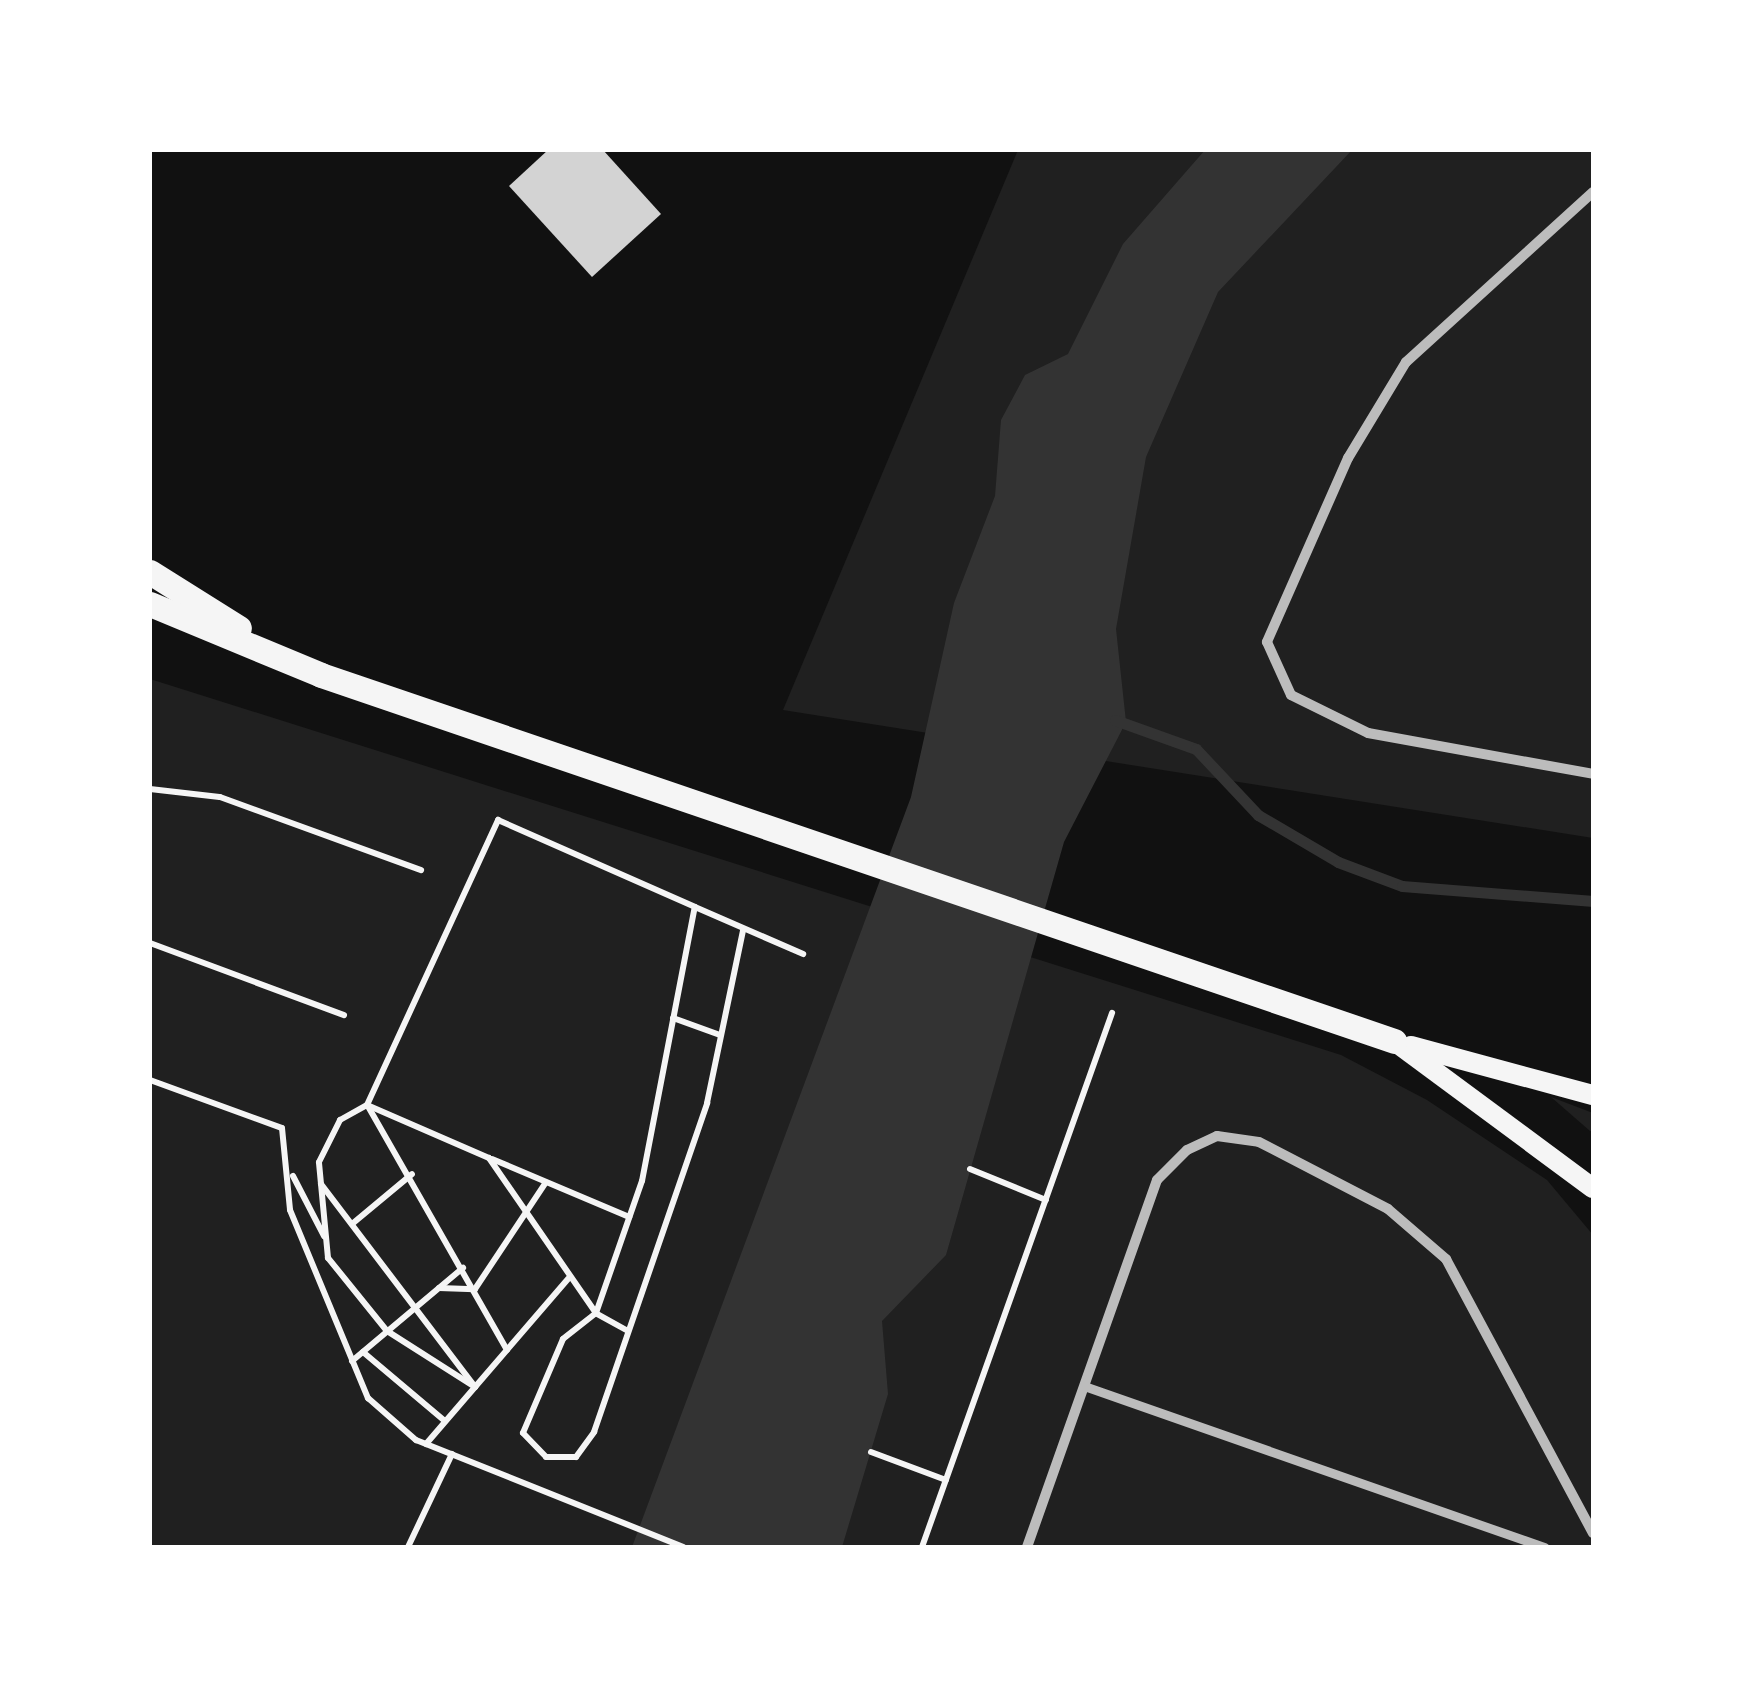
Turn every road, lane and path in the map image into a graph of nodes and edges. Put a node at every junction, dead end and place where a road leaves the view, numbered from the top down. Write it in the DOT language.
graph roads {
  1 [pos="1593,192"];
  2 [pos="150,572"];
  3 [pos="150,604"];
  4 [pos="322,675"];
  5 [pos="1593,774"];
  6 [pos="150,789"];
  7 [pos="421,870"];
  8 [pos="695,907"];
  9 [pos="742,931"];
  10 [pos="150,943"];
  11 [pos="802,954"];
  12 [pos="1112,1013"];
  13 [pos="344,1015"];
  14 [pos="672,1018"];
  15 [pos="720,1035"];
  16 [pos="1394,1041"];
  17 [pos="150,1080"];
  18 [pos="1593,1095"];
  19 [pos="367,1105"];
  20 [pos="489,1158"];
  21 [pos="1593,1163"];
  22 [pos="1567,1164"];
  23 [pos="970,1169"];
  24 [pos="292,1174"];
  25 [pos="412,1174"];
  26 [pos="546,1182"];
  27 [pos="321,1184"];
  28 [pos="1593,1188"];
  29 [pos="1046,1200"];
  30 [pos="525,1214"];
  31 [pos="629,1217"];
  32 [pos="352,1224"];
  33 [pos="326,1241"];
  34 [pos="463,1268"];
  35 [pos="568,1279"];
  36 [pos="440,1288"];
  37 [pos="475,1289"];
  38 [pos="415,1308"];
  39 [pos="596,1313"];
  40 [pos="387,1331"];
  41 [pos="628,1331"];
  42 [pos="507,1350"];
  43 [pos="363,1352"];
  44 [pos="352,1361"];
  45 [pos="475,1386"];
  46 [pos="1086,1387"];
  47 [pos="445,1421"];
  48 [pos="426,1444"];
  49 [pos="870,1452"];
  50 [pos="452,1454"];
  51 [pos="946,1480"];
  52 [pos="1593,1534"];
  53 [pos="408,1547"];
  54 [pos="683,1547"];
  55 [pos="922,1547"];
  56 [pos="1027,1547"];
  57 [pos="1545,1547"];
  1 -- 5 [label="street"];
  2 -- 4 [label="main road"];
  3 -- 4 [label="main road"];
  4 -- 16 [label="main road"];
  6 -- 7 [label="path"];
  8 -- 9 [label="path"];
  8 -- 14 [label="path"];
  8 -- 19 [label="path"];
  9 -- 11 [label="path"];
  9 -- 15 [label="path"];
  10 -- 13 [label="path"];
  12 -- 29 [label="path"];
  14 -- 15 [label="path"];
  14 -- 31 [label="path"];
  15 -- 41 [label="path"];
  16 -- 18 [label="main road"];
  16 -- 22 [label="main road"];
  17 -- 24 [label="path"];
  19 -- 20 [label="path"];
  19 -- 25 [label="path"];
  19 -- 27 [label="path"];
  20 -- 26 [label="path"];
  20 -- 30 [label="path"];
  21 -- 22 [label="main road"];
  22 -- 28 [label="main road"];
  23 -- 29 [label="path"];
  24 -- 33 [label="path"];
  24 -- 44 [label="path"];
  25 -- 32 [label="path"];
  25 -- 34 [label="path"];
  26 -- 30 [label="path"];
  26 -- 31 [label="path"];
  27 -- 32 [label="path"];
  27 -- 33 [label="path"];
  29 -- 51 [label="path"];
  30 -- 35 [label="path"];
  30 -- 37 [label="path"];
  31 -- 39 [label="path"];
  32 -- 38 [label="path"];
  33 -- 40 [label="path"];
  34 -- 36 [label="path"];
  34 -- 37 [label="path"];
  35 -- 39 [label="path"];
  35 -- 42 [label="path"];
  36 -- 37 [label="path"];
  36 -- 38 [label="path"];
  37 -- 42 [label="path"];
  38 -- 40 [label="path"];
  38 -- 45 [label="path"];
  39 -- 41 [label="path"];
  39 -- 41 [label="path"];
  40 -- 43 [label="path"];
  40 -- 45 [label="path"];
  42 -- 45 [label="path"];
  43 -- 44 [label="path"];
  43 -- 47 [label="path"];
  44 -- 48 [label="path"];
  45 -- 47 [label="path"];
  46 -- 52 [label="street"];
  46 -- 56 [label="street"];
  46 -- 57 [label="street"];
  47 -- 48 [label="path"];
  48 -- 50 [label="path"];
  49 -- 51 [label="path"];
  50 -- 53 [label="path"];
  50 -- 54 [label="path"];
  51 -- 55 [label="path"];
}
